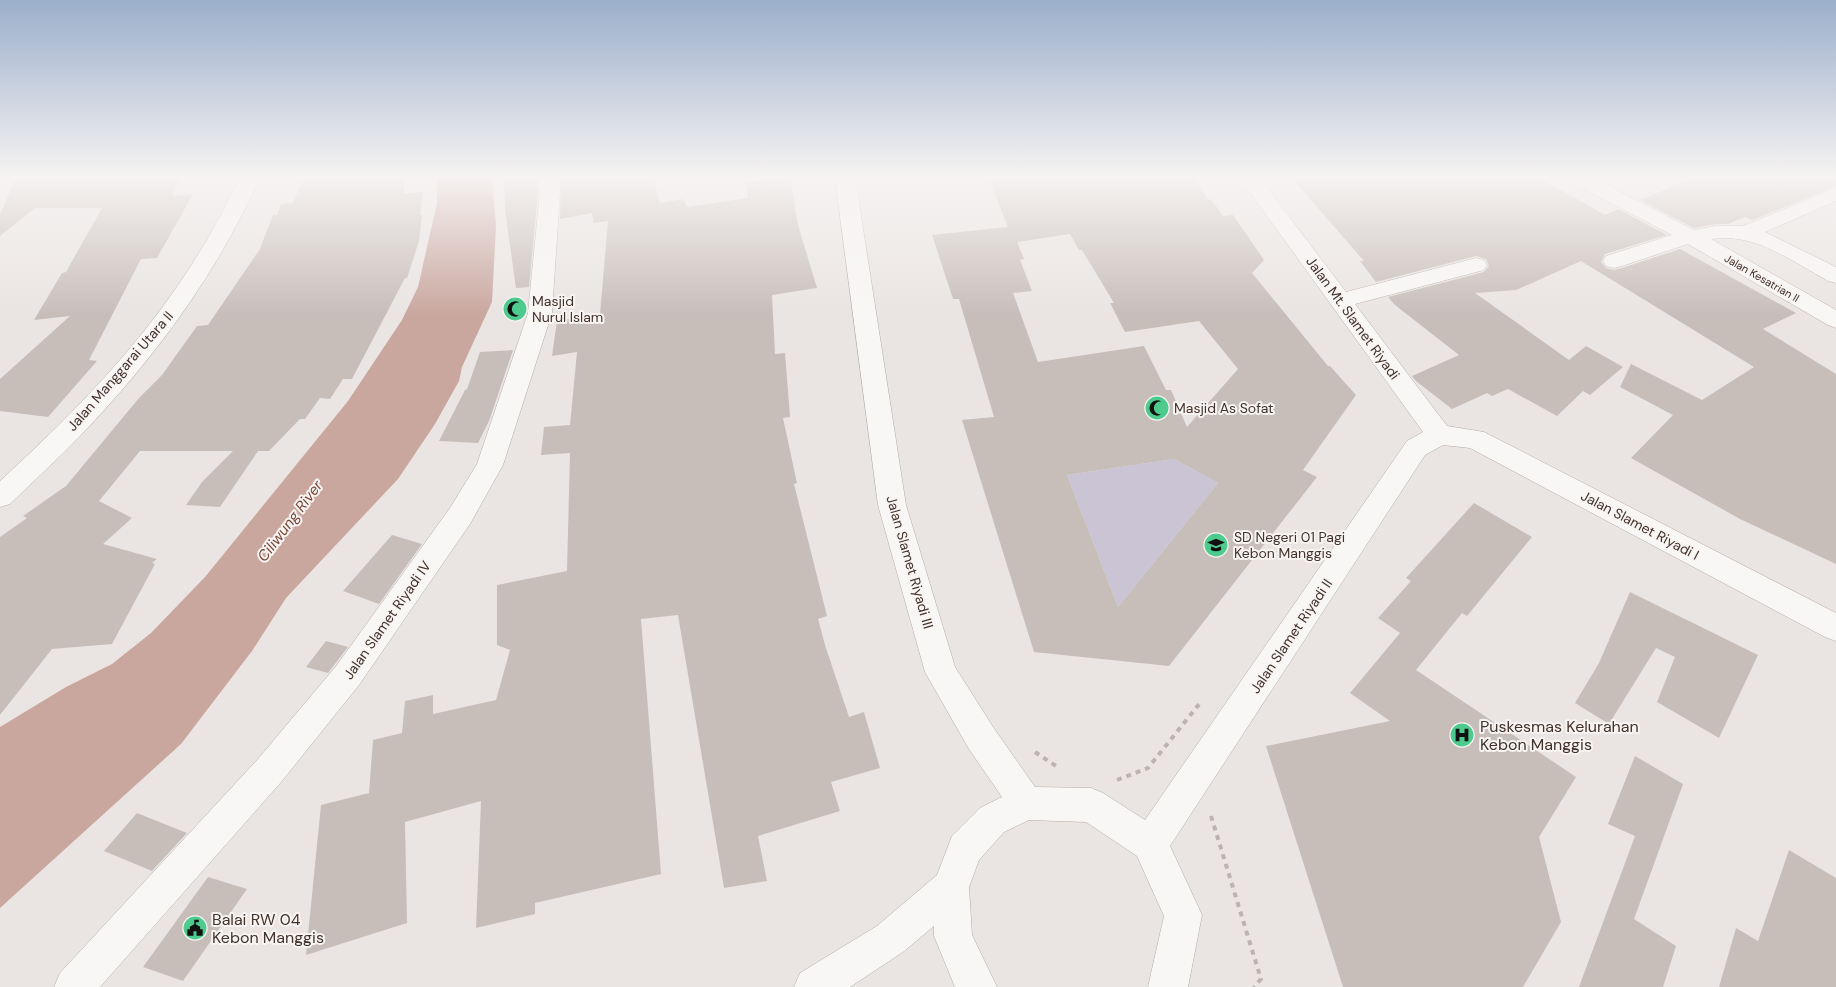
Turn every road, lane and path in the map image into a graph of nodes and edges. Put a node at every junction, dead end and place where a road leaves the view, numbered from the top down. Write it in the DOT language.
graph roads {
  1 [pos="229,223"];
  2 [pos="546,223"];
  3 [pos="852,223"];
  4 [pos="1283,223"];
  5 [pos="1666,223"];
  6 [pos="1771,223"];
  7 [pos="1746,233"];
  8 [pos="1690,236"];
  9 [pos="1614,261"];
  10 [pos="1476,265"];
  11 [pos="1836,276"];
  12 [pos="1340,301"];
  13 [pos="1836,320"];
  14 [pos="1439,435"];
  15 [pos="0,497"];
  16 [pos="1836,628"];
  17 [pos="1026,803"];
  18 [pos="1150,844"];
  19 [pos="951,887"];
  20 [pos="74,987"];
  21 [pos="814,987"];
  22 [pos="977,987"];
  23 [pos="1168,987"];
  1 -- 15 [label="street, Jalan Manggarai Utara II"];
  2 -- 20 [label="street, Jalan Slamet Riyadi IV"];
  3 -- 17 [label="street, Jalan Slamet Riyadi III"];
  4 -- 12 [label="street, Jalan Mt. Slamet Riyadi"];
  5 -- 8 [label="street, Jalan Kesatrian II"];
  6 -- 7 [label="street"];
  7 -- 8 [label="street"];
  7 -- 11 [label="street"];
  8 -- 9 [label="street"];
  8 -- 13 [label="street, Jalan Kesatrian II"];
  10 -- 12 [label="street"];
  12 -- 14 [label="street, Jalan Mt. Slamet Riyadi"];
  14 -- 16 [label="street, Jalan Slamet Riyadi I"];
  14 -- 18 [label="street, Jalan Slamet Riyadi II"];
  17 -- 18 [label="street"];
  17 -- 19 [label="street"];
  18 -- 23 [label="street"];
  19 -- 21 [label="street"];
  19 -- 22 [label="street"];
}
